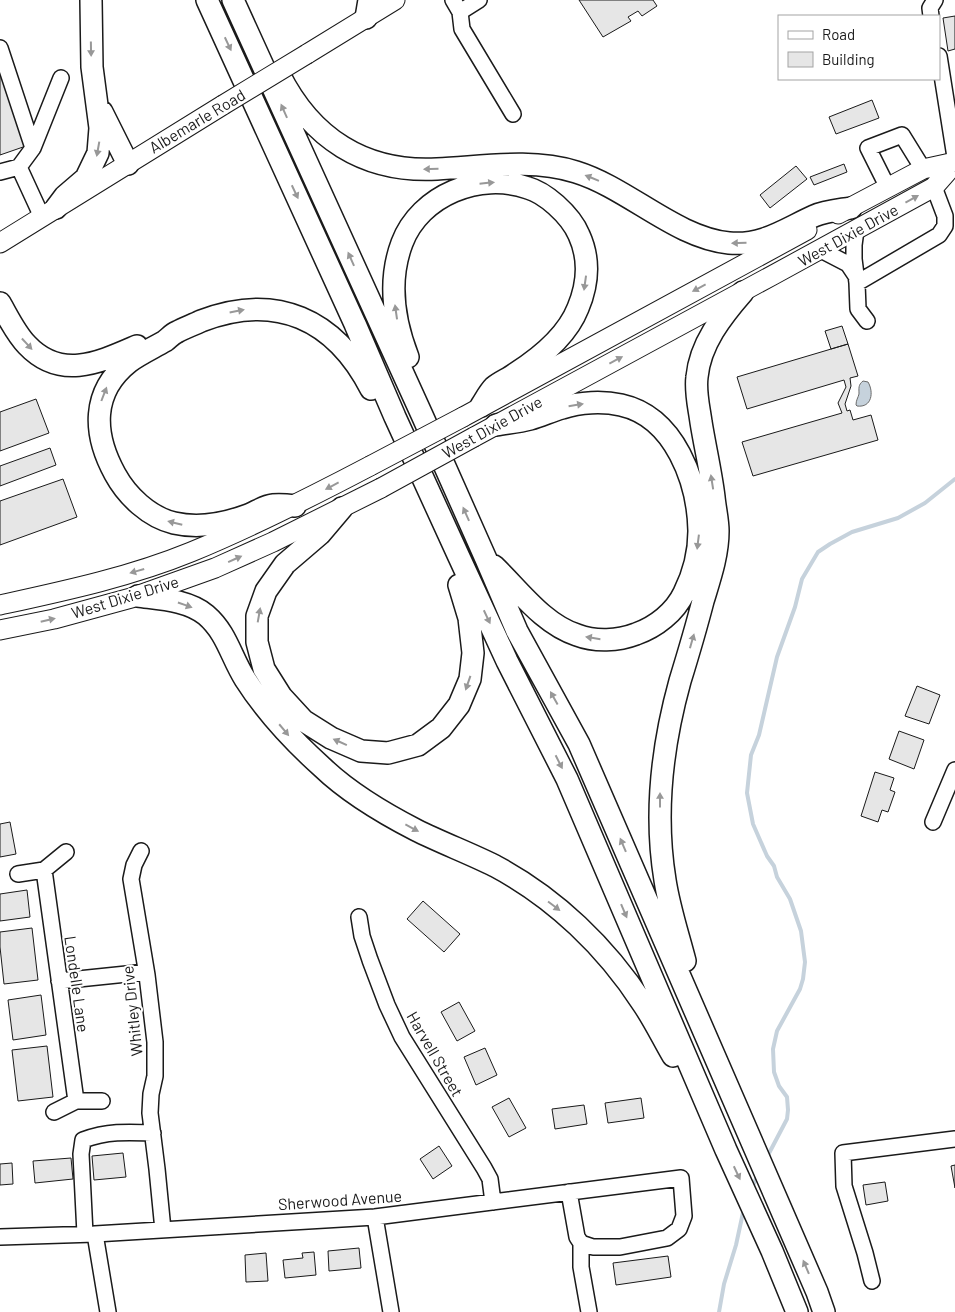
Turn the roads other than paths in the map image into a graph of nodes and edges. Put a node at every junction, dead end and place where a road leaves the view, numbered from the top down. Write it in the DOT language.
graph roads {
  1 [pos="91,0"];
  2 [pos="207,0"];
  3 [pos="395,0"];
  4 [pos="479,0"];
  5 [pos="935,0"];
  6 [pos="235,4"];
  7 [pos="456,6"];
  8 [pos="367,9"];
  9 [pos="931,15"];
  10 [pos="0,48"];
  11 [pos="940,61"];
  12 [pos="61,78"];
  13 [pos="96,101"];
  14 [pos="513,114"];
  15 [pos="952,116"];
  16 [pos="33,148"];
  17 [pos="955,157"];
  18 [pos="955,163"];
  19 [pos="128,164"];
  20 [pos="19,167"];
  21 [pos="922,169"];
  22 [pos="0,172"];
  23 [pos="934,187"];
  24 [pos="888,188"];
  25 [pos="851,208"];
  26 [pos="49,213"];
  27 [pos="856,230"];
  28 [pos="0,243"];
  29 [pos="821,250"];
  30 [pos="857,279"];
  31 [pos="744,292"];
  32 [pos="0,303"];
  33 [pos="867,321"];
  34 [pos="176,332"];
  35 [pos="472,411"];
  36 [pos="422,415"];
  37 [pos="395,417"];
  38 [pos="496,425"];
  39 [pos="295,506"];
  40 [pos="342,508"];
  41 [pos="459,557"];
  42 [pos="486,559"];
  43 [pos="138,596"];
  44 [pos="0,605"];
  45 [pos="0,630"];
  46 [pos="955,770"];
  47 [pos="933,822"];
  48 [pos="141,851"];
  49 [pos="66,852"];
  50 [pos="44,870"];
  51 [pos="18,874"];
  52 [pos="359,917"];
  53 [pos="146,972"];
  54 [pos="59,981"];
  55 [pos="726,1084"];
  56 [pos="102,1101"];
  57 [pos="76,1102"];
  58 [pos="54,1112"];
  59 [pos="153,1133"];
  60 [pos="955,1139"];
  61 [pos="726,1150"];
  62 [pos="569,1192"];
  63 [pos="493,1202"];
  64 [pos="375,1217"];
  65 [pos="163,1230"];
  66 [pos="90,1234"];
  67 [pos="0,1237"];
  68 [pos="581,1242"];
  69 [pos="872,1281"];
  70 [pos="108,1312"];
  71 [pos="391,1312"];
  72 [pos="589,1312"];
  73 [pos="796,1312"];
  74 [pos="824,1312"];
  1 -- 13 [label="highway, one-way"];
  2 -- 37 [label="highway, one-way"];
  3 -- 8 [label="main road, Albemarle Road"];
  4 -- 7 [label="street"];
  5 -- 9 [label="street"];
  25 -- 6 [label="highway, one-way"];
  36 -- 6 [label="highway, one-way"];
  7 -- 14 [label="street"];
  8 -- 19 [label="main road, Albemarle Road, bridge"];
  10 -- 16 [label="street"];
  11 -- 15 [label="street"];
  12 -- 16 [label="street"];
  13 -- 19 [label="highway"];
  13 -- 26 [label="highway, one-way"];
  15 -- 17 [label="street"];
  16 -- 20 [label="street"];
  18 -- 21 [label="main road, West Dixie Drive"];
  18 -- 23 [label="main road, West Dixie Drive"];
  19 -- 26 [label="main road, Albemarle Road"];
  20 -- 22 [label="street"];
  20 -- 26 [label="street"];
  21 -- 24 [label="main road, West Dixie Drive"];
  21 -- 24 [label="street"];
  27 -- 23 [label="main road, West Dixie Drive, one-way"];
  23 -- 30 [label="street"];
  24 -- 25 [label="main road, West Dixie Drive"];
  25 -- 35 [label="main road, West Dixie Drive, one-way"];
  26 -- 28 [label="main road, Albemarle Road"];
  27 -- 29 [label="main road, West Dixie Drive"];
  27 -- 30 [label="street"];
  29 -- 30 [label="street"];
  29 -- 31 [label="main road, West Dixie Drive"];
  30 -- 33 [label="street"];
  38 -- 31 [label="main road, West Dixie Drive, one-way"];
  55 -- 31 [label="highway, one-way"];
  32 -- 34 [label="highway, one-way"];
  34 -- 37 [label="highway, one-way"];
  39 -- 34 [label="highway, one-way"];
  36 -- 35 [label="highway, one-way"];
  35 -- 39 [label="main road, West Dixie Drive, one-way, bridge"];
  42 -- 36 [label="highway, one-way"];
  37 -- 41 [label="highway"];
  38 -- 40 [label="main road, West Dixie Drive, bridge"];
  38 -- 42 [label="highway, one-way"];
  39 -- 44 [label="main road, West Dixie Drive, one-way"];
  41 -- 40 [label="highway, one-way"];
  43 -- 40 [label="main road, West Dixie Drive, one-way"];
  41 -- 61 [label="highway, one-way"];
  55 -- 42 [label="highway, one-way"];
  45 -- 43 [label="main road, West Dixie Drive, one-way"];
  43 -- 61 [label="highway, one-way"];
  46 -- 47 [label="street"];
  48 -- 53 [label="street, Whitley Drive"];
  49 -- 50 [label="street"];
  50 -- 51 [label="street"];
  50 -- 54 [label="street, Londelle Lane"];
  52 -- 63 [label="street, Harvell Street"];
  53 -- 54 [label="street"];
  53 -- 59 [label="street, Whitley Drive"];
  54 -- 57 [label="street, Londelle Lane"];
  74 -- 55 [label="highway, one-way"];
  56 -- 57 [label="street"];
  57 -- 58 [label="street"];
  59 -- 65 [label="street, Whitley Drive"];
  59 -- 66 [label="street"];
  60 -- 69 [label="street"];
  61 -- 73 [label="highway, one-way"];
  62 -- 63 [label="street, Sherwood Avenue"];
  62 -- 68 [label="street"];
  62 -- 68 [label="street, Sherwood Avenue"];
  63 -- 64 [label="street, Sherwood Avenue"];
  64 -- 65 [label="street, Sherwood Avenue"];
  64 -- 71 [label="street"];
  65 -- 66 [label="street, Sherwood Avenue"];
  66 -- 67 [label="street, Sherwood Avenue"];
  66 -- 70 [label="street"];
  68 -- 72 [label="street"];
}
